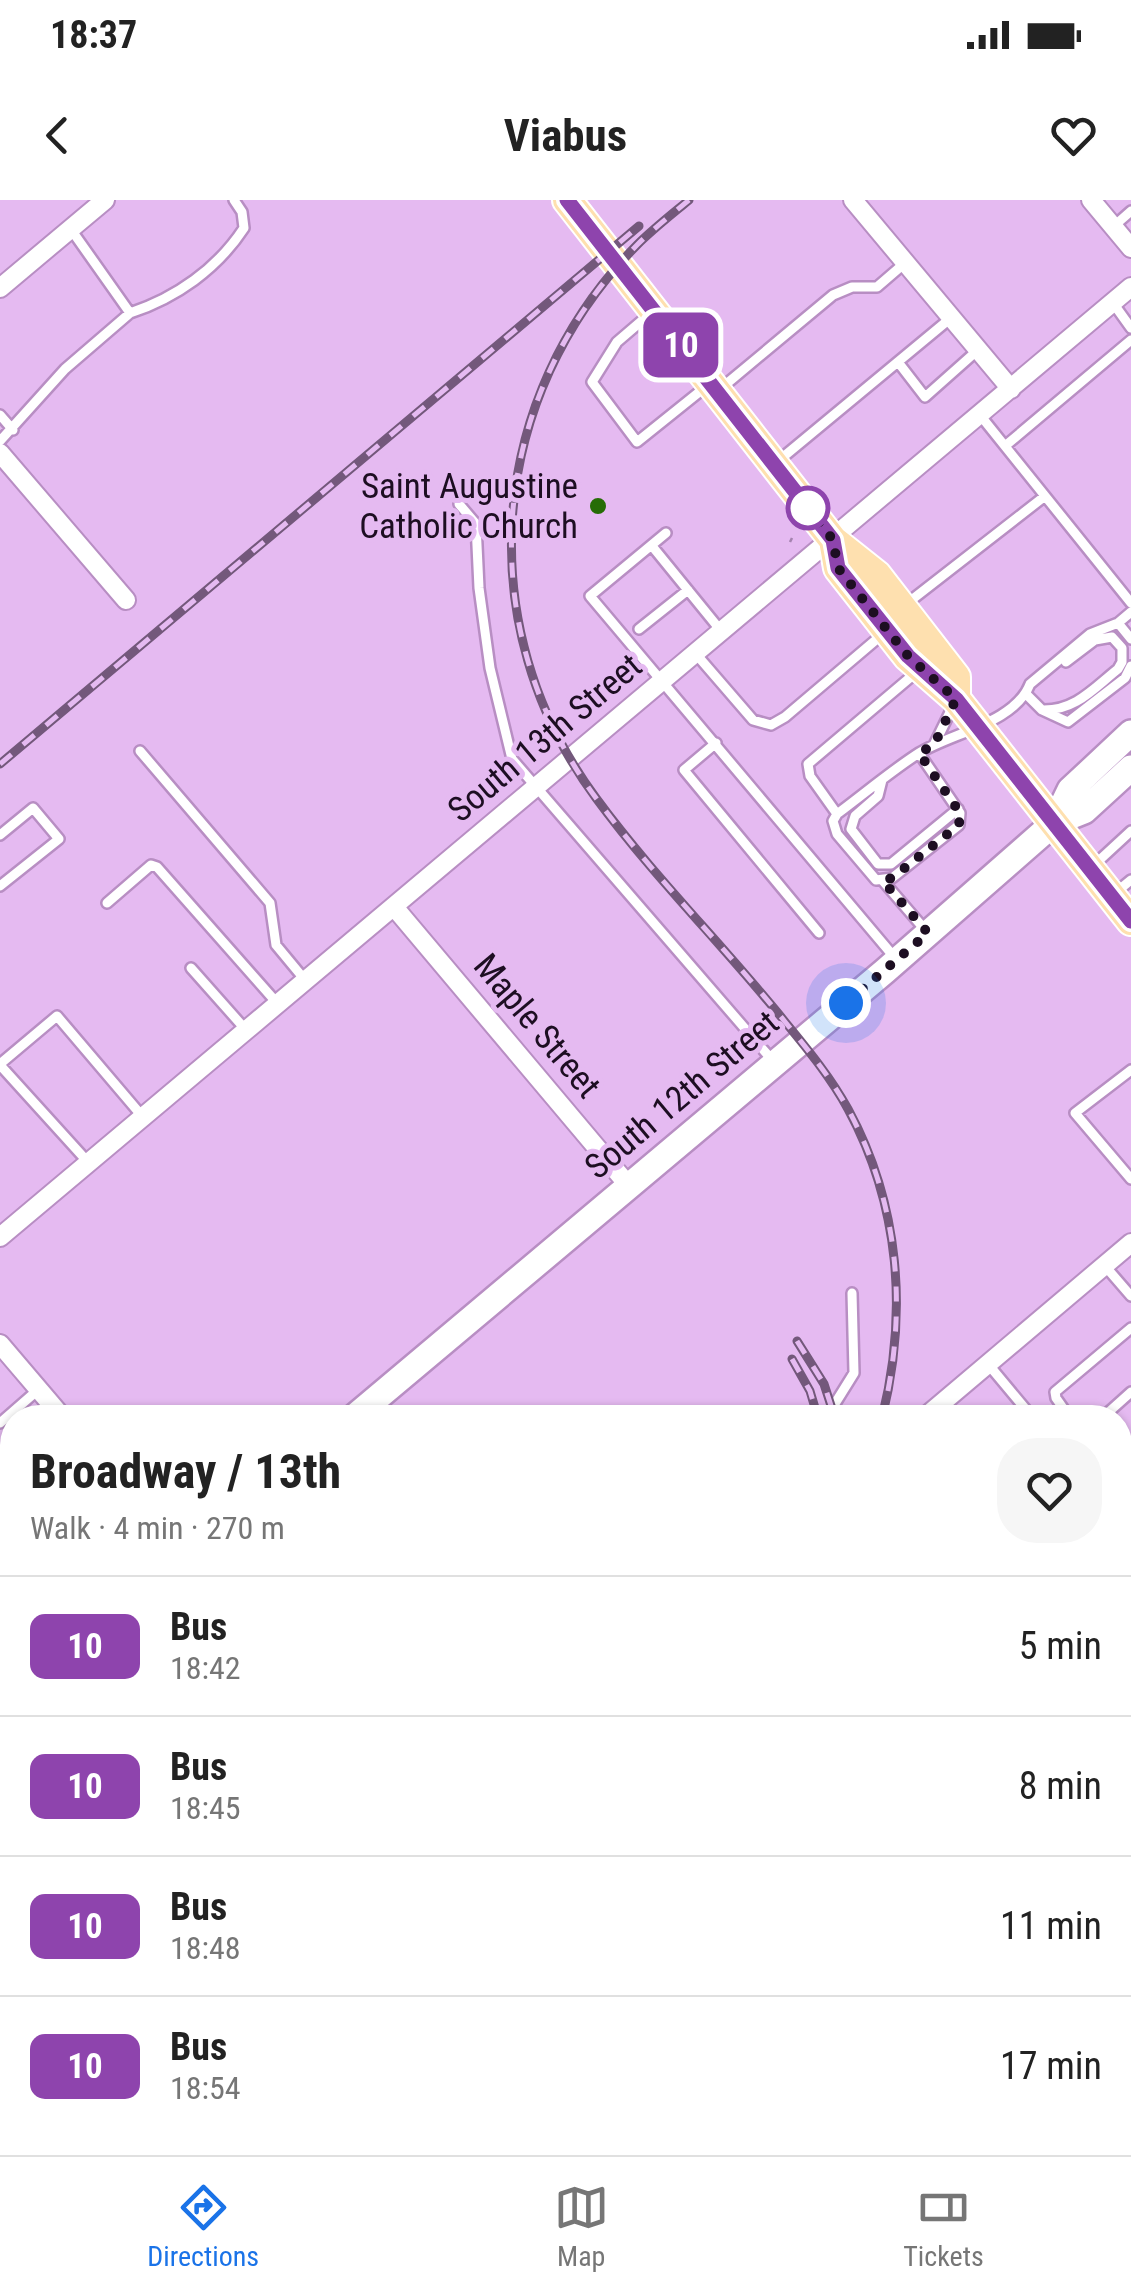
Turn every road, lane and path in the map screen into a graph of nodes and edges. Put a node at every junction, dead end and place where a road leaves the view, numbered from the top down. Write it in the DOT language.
graph roads {
  1 [pos="105,200"];
  2 [pos="234,200"];
  3 [pos="853,200"];
  4 [pos="1090,200"];
  5 [pos="573,202"];
  6 [pos="1131,211"];
  7 [pos="1113,226"];
  8 [pos="70,228"];
  9 [pos="1131,248"];
  10 [pos="906,262"];
  11 [pos="1131,287"];
  12 [pos="0,288"];
  13 [pos="1112,303"];
  14 [pos="654,310"];
  15 [pos="130,313"];
  16 [pos="952,317"];
  17 [pos="1131,328"];
  18 [pos="1131,340"];
  19 [pos="979,349"];
  20 [pos="898,362"];
  21 [pos="714,388"];
  22 [pos="1011,389"];
  23 [pos="0,415"];
  24 [pos="980,415"];
  25 [pos="13,430"];
  26 [pos="0,442"];
  27 [pos="1005,446"];
  28 [pos="0,453"];
  29 [pos="774,464"];
  30 [pos="1045,496"];
  31 [pos="459,504"];
  32 [pos="666,533"];
  33 [pos="833,540"];
  34 [pos="652,546"];
  35 [pos="688,590"];
  36 [pos="126,600"];
  37 [pos="1131,603"];
  38 [pos="1131,612"];
  39 [pos="894,619"];
  40 [pos="1118,623"];
  41 [pos="639,629"];
  42 [pos="722,632"];
  43 [pos="1131,638"];
  44 [pos="696,654"];
  45 [pos="1053,666"];
  46 [pos="1131,666"];
  47 [pos="921,669"];
  48 [pos="663,682"];
  49 [pos="1026,694"];
  50 [pos="956,699"];
  51 [pos="1042,710"];
  52 [pos="979,729"];
  53 [pos="1131,733"];
  54 [pos="716,743"];
  55 [pos="934,745"];
  56 [pos="140,751"];
  57 [pos="919,753"];
  58 [pos="1131,768"];
  59 [pos="882,780"];
  60 [pos="536,788"];
  61 [pos="958,810"];
  62 [pos="837,814"];
  63 [pos="1054,823"];
  64 [pos="0,835"];
  65 [pos="1130,835"];
  66 [pos="1090,869"];
  67 [pos="883,881"];
  68 [pos="0,886"];
  69 [pos="1121,888"];
  70 [pos="107,903"];
  71 [pos="395,908"];
  72 [pos="1131,921"];
  73 [pos="819,932"];
  74 [pos="928,933"];
  75 [pos="897,960"];
  76 [pos="192,968"];
  77 [pos="306,982"];
  78 [pos="279,1005"];
  79 [pos="248,1032"];
  80 [pos="775,1063"];
  81 [pos="0,1065"];
  82 [pos="1131,1070"];
  83 [pos="142,1116"];
  84 [pos="87,1161"];
  85 [pos="1130,1177"];
  86 [pos="629,1186"];
  87 [pos="0,1237"];
  88 [pos="1131,1243"];
  89 [pos="1105,1266"];
  90 [pos="852,1293"];
  91 [pos="1131,1296"];
  92 [pos="1131,1328"];
  93 [pos="0,1344"];
  94 [pos="988,1364"];
  95 [pos="38,1389"];
  96 [pos="20,1405"];
  97 [pos="52,1405"];
  98 [pos="368,1405"];
  99 [pos="834,1405"];
  100 [pos="939,1405"];
  101 [pos="1022,1405"];
  102 [pos="1061,1405"];
  1 -- 8 [label="street"];
  2 -- 15 [label="lane"];
  3 -- 10 [label="street"];
  4 -- 7 [label="street"];
  5 -- 14 [label="main road"];
  6 -- 7 [label="lane"];
  7 -- 9 [label="street"];
  8 -- 12 [label="street"];
  8 -- 15 [label="lane"];
  10 -- 16 [label="street"];
  10 -- 21 [label="lane"];
  11 -- 13 [label="street, South 13th Street"];
  13 -- 17 [label="lane"];
  13 -- 22 [label="street, South 13th Street"];
  14 -- 21 [label="main road"];
  14 -- 21 [label="lane"];
  15 -- 25 [label="lane"];
  16 -- 19 [label="street"];
  16 -- 20 [label="lane"];
  18 -- 27 [label="lane"];
  19 -- 20 [label="lane"];
  19 -- 22 [label="street"];
  20 -- 29 [label="lane"];
  21 -- 29 [label="main road"];
  22 -- 24 [label="street, South 13th Street"];
  23 -- 25 [label="lane"];
  24 -- 27 [label="lane"];
  24 -- 33 [label="street, South 13th Street"];
  25 -- 26 [label="lane"];
  27 -- 30 [label="lane"];
  28 -- 36 [label="street"];
  29 -- 33 [label="main road"];
  30 -- 37 [label="lane"];
  30 -- 39 [label="lane"];
  31 -- 60 [label="lane"];
  32 -- 34 [label="lane"];
  33 -- 39 [label="main road"];
  33 -- 42 [label="street, South 13th Street"];
  34 -- 35 [label="lane"];
  34 -- 48 [label="lane"];
  35 -- 41 [label="lane"];
  35 -- 42 [label="lane"];
  38 -- 40 [label="lane"];
  39 -- 44 [label="lane"];
  39 -- 47 [label="main road"];
  39 -- 50 [label="main road"];
  40 -- 43 [label="lane"];
  40 -- 45 [label="lane"];
  42 -- 44 [label="street, South 13th Street"];
  44 -- 48 [label="street, South 13th Street"];
  45 -- 49 [label="lane"];
  45 -- 51 [label="lane"];
  46 -- 51 [label="lane"];
  47 -- 50 [label="main road"];
  47 -- 62 [label="lane"];
  48 -- 54 [label="lane"];
  48 -- 60 [label="street, South 13th Street"];
  49 -- 51 [label="lane"];
  49 -- 52 [label="lane"];
  50 -- 52 [label="main road"];
  50 -- 55 [label="lane"];
  52 -- 55 [label="lane"];
  52 -- 63 [label="main road"];
  53 -- 63 [label="street"];
  54 -- 73 [label="lane"];
  54 -- 75 [label="lane"];
  55 -- 57 [label="lane"];
  56 -- 77 [label="lane"];
  57 -- 59 [label="lane"];
  57 -- 61 [label="lane"];
  58 -- 63 [label="street"];
  59 -- 61 [label="lane"];
  59 -- 62 [label="lane"];
  60 -- 71 [label="street, South 13th Street"];
  60 -- 80 [label="lane"];
  61 -- 67 [label="lane"];
  62 -- 67 [label="lane"];
  63 -- 66 [label="main road"];
  63 -- 74 [label="street, South 12th Street"];
  64 -- 68 [label="lane"];
  65 -- 66 [label="lane"];
  66 -- 69 [label="main road"];
  67 -- 74 [label="lane"];
  69 -- 72 [label="main road"];
  70 -- 78 [label="lane"];
  71 -- 77 [label="street, South 13th Street"];
  71 -- 86 [label="street, Maple Street"];
  74 -- 75 [label="street, South 12th Street"];
  75 -- 80 [label="street, South 12th Street"];
  76 -- 79 [label="lane"];
  77 -- 78 [label="street, South 13th Street"];
  78 -- 79 [label="street, South 13th Street"];
  79 -- 83 [label="street, South 13th Street"];
  80 -- 86 [label="street, South 12th Street"];
  81 -- 83 [label="lane"];
  81 -- 84 [label="lane"];
  82 -- 85 [label="lane"];
  83 -- 84 [label="street, South 13th Street"];
  84 -- 87 [label="street, South 13th Street"];
  86 -- 98 [label="street, South 12th Street"];
  88 -- 89 [label="street"];
  89 -- 91 [label="lane"];
  89 -- 94 [label="street"];
  90 -- 99 [label="lane"];
  92 -- 102 [label="lane"];
  93 -- 95 [label="street"];
  94 -- 100 [label="street"];
  94 -- 101 [label="lane"];
  95 -- 96 [label="lane"];
  95 -- 97 [label="street"];
}
